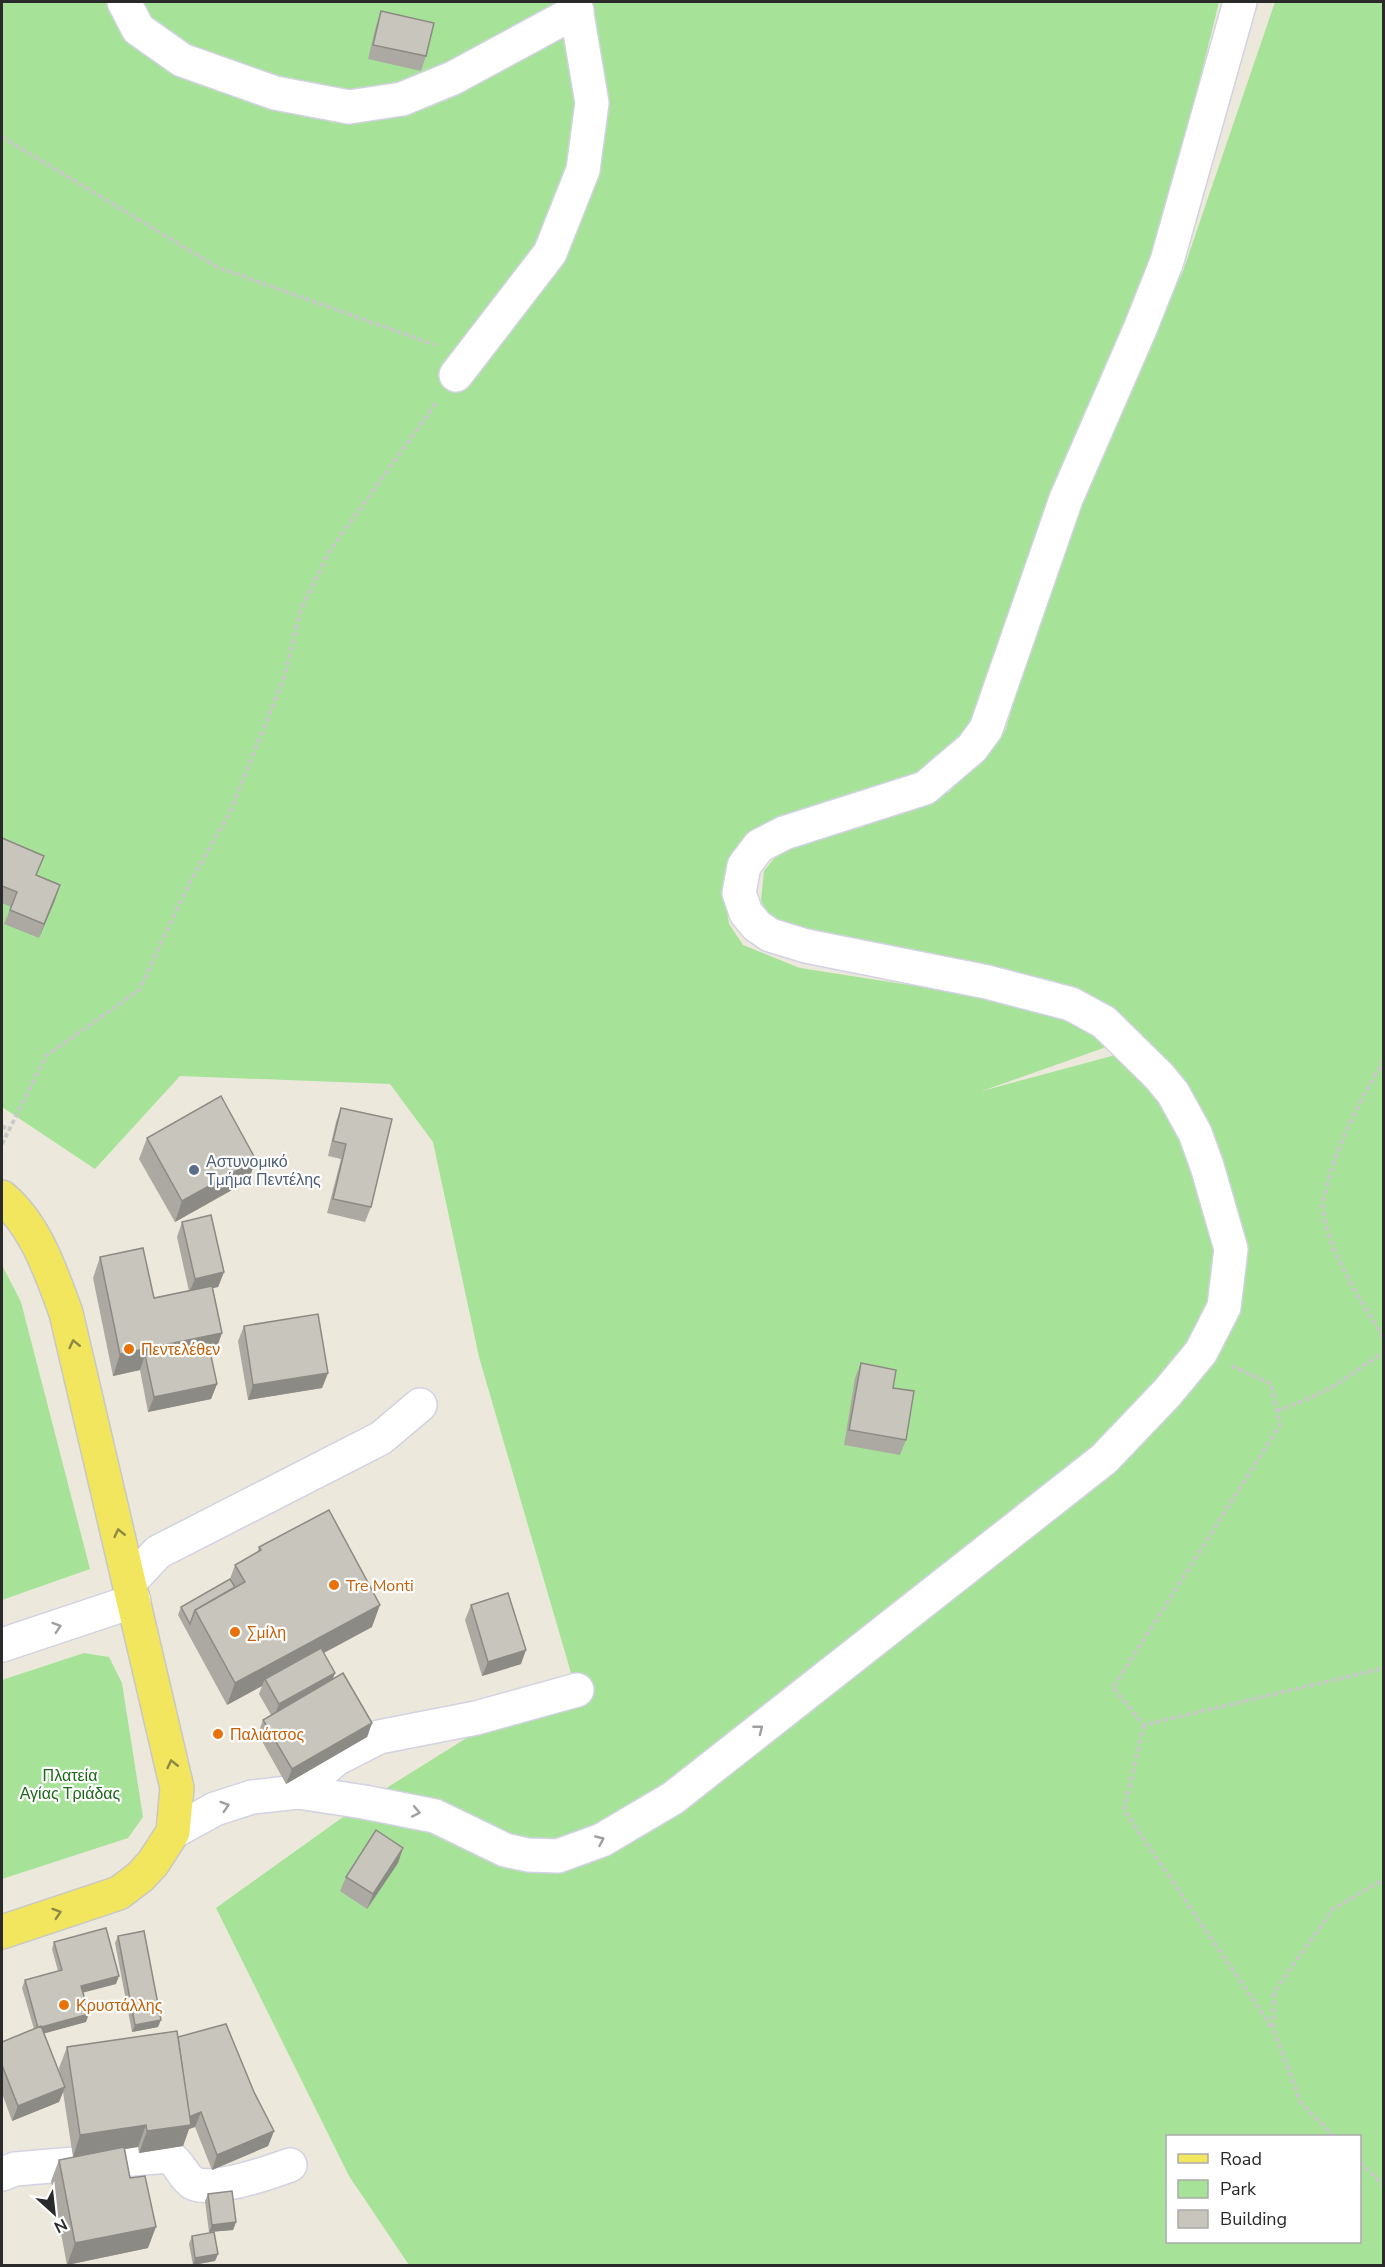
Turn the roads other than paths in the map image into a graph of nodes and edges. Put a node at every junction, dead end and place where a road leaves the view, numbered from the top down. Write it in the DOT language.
graph roads {
  1 [pos="124,2"];
  2 [pos="1240,2"];
  3 [pos="576,6"];
  4 [pos="463,366"];
  5 [pos="2,1197"];
  6 [pos="420,1406"];
  7 [pos="132,1591"];
  8 [pos="2,1645"];
  9 [pos="577,1690"];
  10 [pos="298,1792"];
  11 [pos="172,1832"];
  12 [pos="2,1932"];
  13 [pos="290,2165"];
  14 [pos="2,2174"];
  1 -- 3 [label="street"];
  10 -- 2 [label="street, one-way"];
  3 -- 4 [label="street"];
  7 -- 5 [label="main road, one-way"];
  6 -- 7 [label="street"];
  8 -- 7 [label="street, one-way"];
  11 -- 7 [label="main road, one-way"];
  9 -- 10 [label="street"];
  11 -- 10 [label="street, one-way"];
  12 -- 11 [label="main road, one-way"];
  13 -- 14 [label="street"];
}
